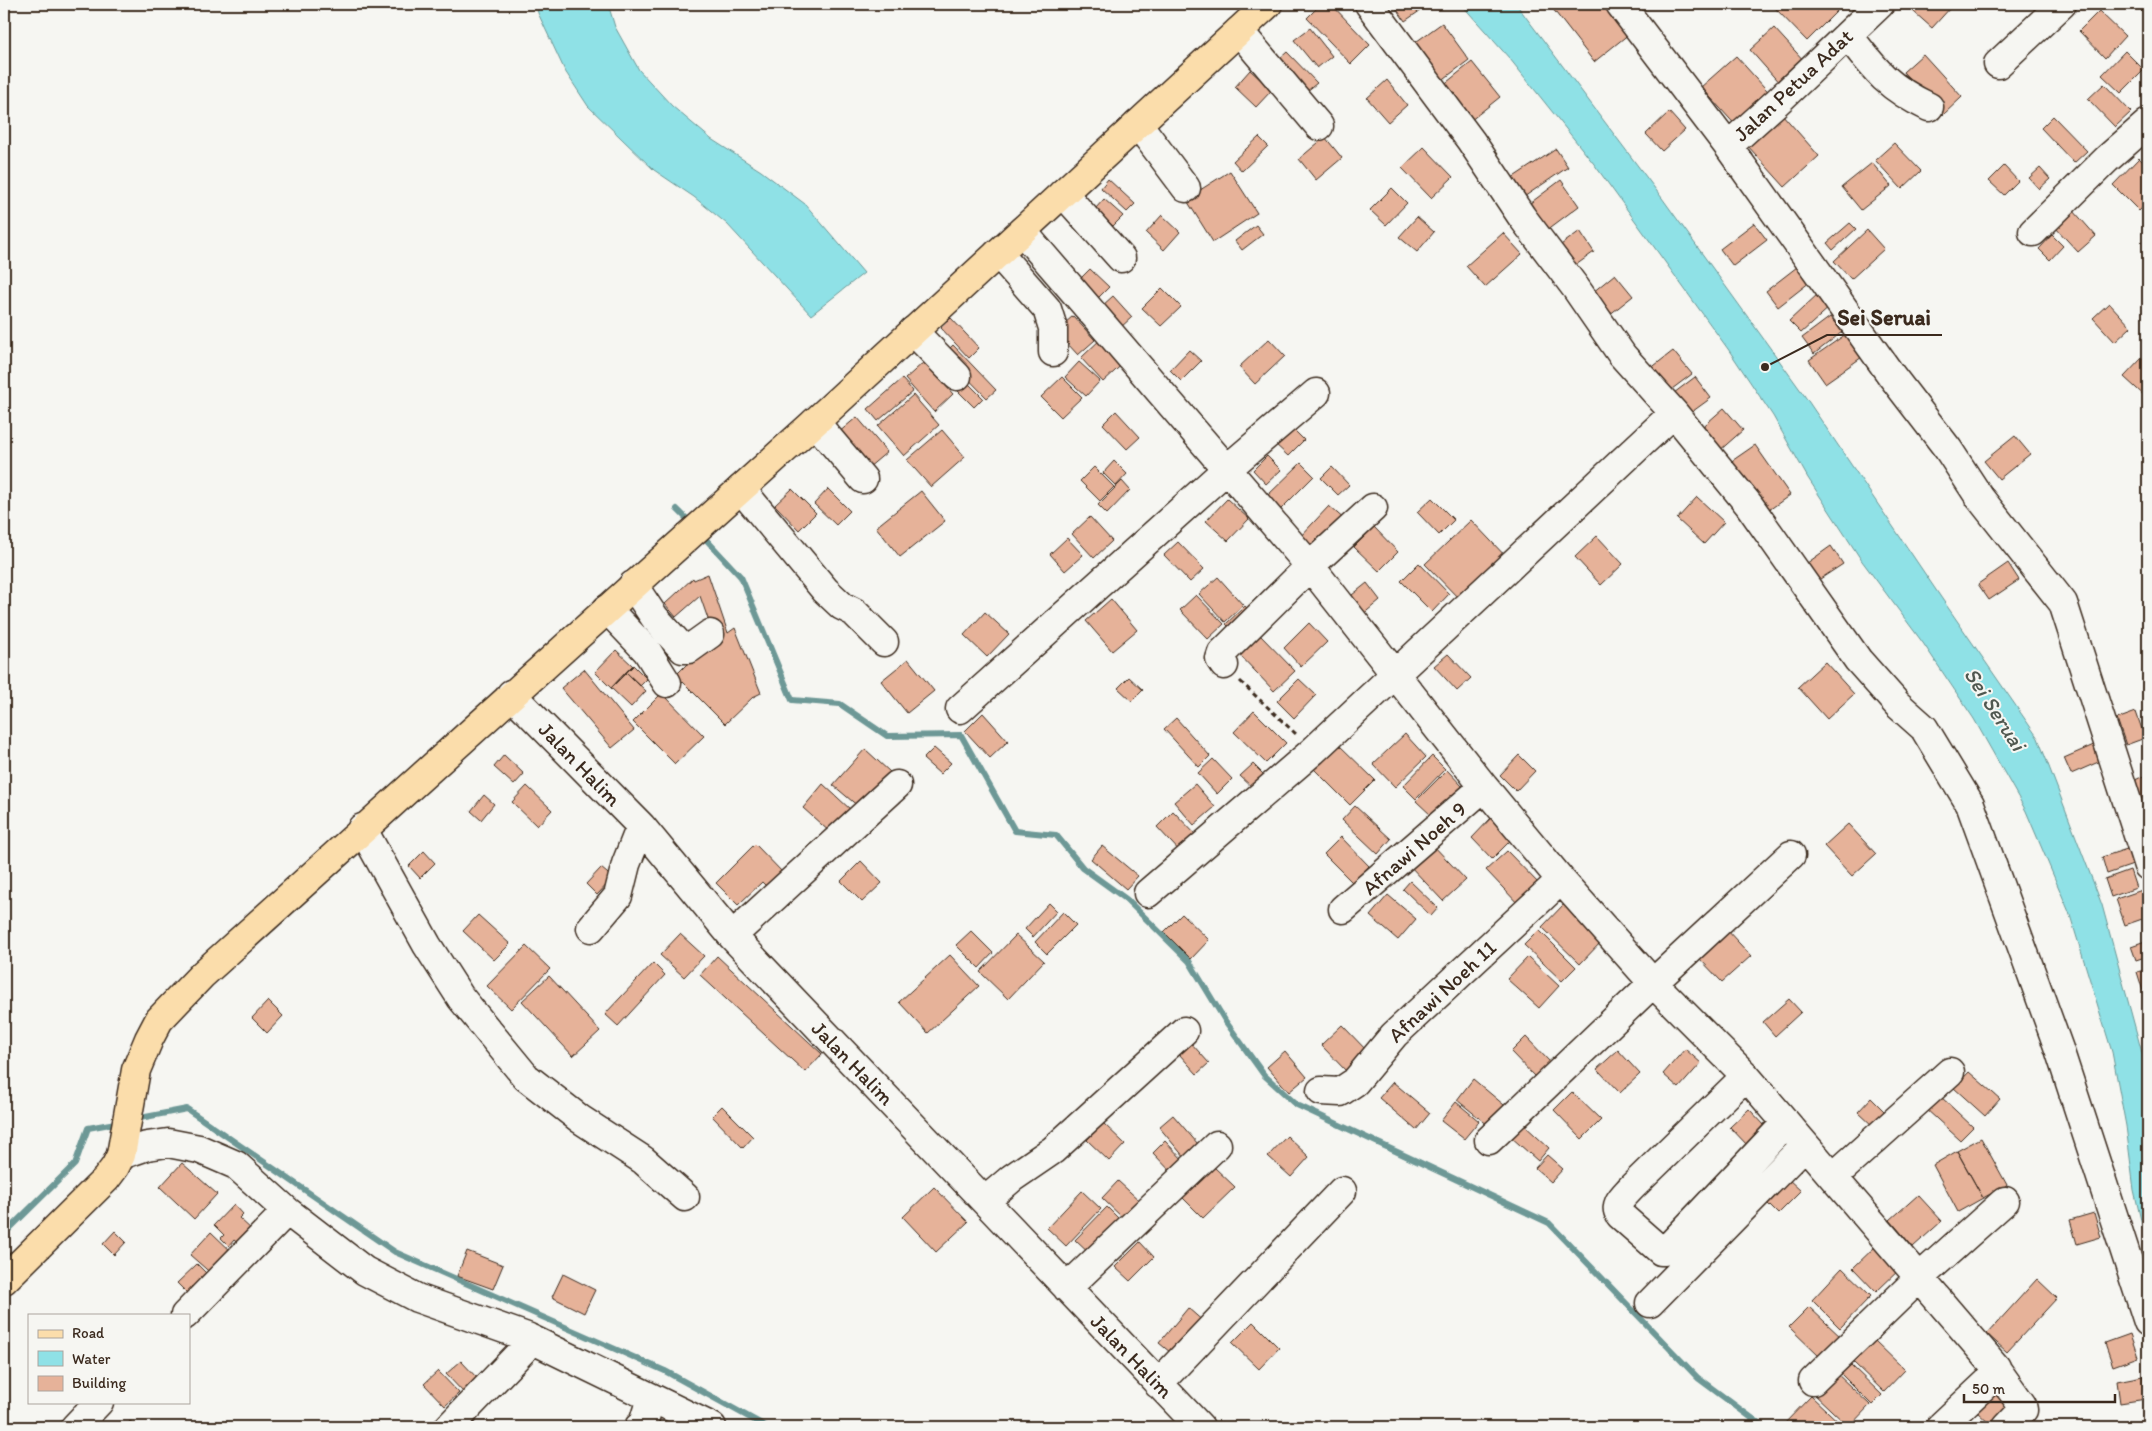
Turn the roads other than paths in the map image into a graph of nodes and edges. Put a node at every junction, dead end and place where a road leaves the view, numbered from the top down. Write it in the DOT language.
graph roads {
  1 [pos="1268,4"];
  2 [pos="1369,4"];
  3 [pos="1620,4"];
  4 [pos="1880,4"];
  5 [pos="2062,4"];
  6 [pos="1239,31"];
  7 [pos="1848,34"];
  8 [pos="1998,64"];
  9 [pos="1928,107"];
  10 [pos="2148,123"];
  11 [pos="1138,124"];
  12 [pos="1319,126"];
  13 [pos="1728,146"];
  14 [pos="1186,188"];
  15 [pos="1063,192"];
  16 [pos="1022,231"];
  17 [pos="2034,232"];
  18 [pos="998,253"];
  19 [pos="1121,258"];
  20 [pos="913,331"];
  21 [pos="1054,352"];
  22 [pos="957,376"];
  23 [pos="1316,393"];
  24 [pos="1674,413"];
  25 [pos="815,422"];
  26 [pos="1227,470"];
  27 [pos="863,479"];
  28 [pos="741,489"];
  29 [pos="1373,508"];
  30 [pos="1310,566"];
  31 [pos="633,585"];
  32 [pos="607,609"];
  33 [pos="710,634"];
  34 [pos="884,642"];
  35 [pos="1224,665"];
  36 [pos="1396,675"];
  37 [pos="668,683"];
  38 [pos="511,694"];
  39 [pos="960,709"];
  40 [pos="897,785"];
  41 [pos="1484,787"];
  42 [pos="641,826"];
  43 [pos="362,828"];
  44 [pos="1791,855"];
  45 [pos="2148,866"];
  46 [pos="1561,880"];
  47 [pos="1148,893"];
  48 [pos="1344,909"];
  49 [pos="591,928"];
  50 [pos="732,936"];
  51 [pos="1653,983"];
  52 [pos="1184,1031"];
  53 [pos="1950,1072"];
  54 [pos="1746,1076"];
  55 [pos="1321,1091"];
  56 [pos="1786,1123"];
  57 [pos="1489,1140"];
  58 [pos="1217,1145"];
  59 [pos="1805,1145"];
  60 [pos="122,1147"];
  61 [pos="1833,1177"];
  62 [pos="1342,1191"];
  63 [pos="685,1197"];
  64 [pos="984,1201"];
  65 [pos="2005,1201"];
  66 [pos="288,1211"];
  67 [pos="1919,1278"];
  68 [pos="4,1280"];
  69 [pos="1067,1288"];
  70 [pos="1650,1303"];
  71 [pos="186,1314"];
  72 [pos="2148,1322"];
  73 [pos="527,1337"];
  74 [pos="1997,1370"];
  75 [pos="1813,1381"];
  76 [pos="1158,1384"];
  77 [pos="651,1398"];
  78 [pos="97,1404"];
  79 [pos="74,1427"];
  80 [pos="449,1427"];
  81 [pos="640,1427"];
  82 [pos="712,1427"];
  83 [pos="1200,1427"];
  84 [pos="1940,1427"];
  85 [pos="2007,1427"];
  1 -- 6 [label="main road"];
  2 -- 24 [label="street"];
  3 -- 13 [label="street"];
  4 -- 7 [label="street, Jalan Petua Adat"];
  5 -- 8 [label="street"];
  6 -- 11 [label="main road"];
  6 -- 12 [label="street"];
  7 -- 9 [label="street"];
  7 -- 13 [label="street, Jalan Petua Adat"];
  10 -- 17 [label="street"];
  11 -- 14 [label="street"];
  11 -- 15 [label="main road"];
  13 -- 45 [label="street"];
  15 -- 16 [label="main road"];
  15 -- 19 [label="street"];
  16 -- 18 [label="main road"];
  16 -- 26 [label="street"];
  18 -- 20 [label="main road"];
  18 -- 21 [label="street"];
  20 -- 22 [label="street"];
  20 -- 25 [label="main road"];
  23 -- 26 [label="street"];
  24 -- 36 [label="street"];
  24 -- 72 [label="street"];
  25 -- 27 [label="street"];
  25 -- 28 [label="main road"];
  26 -- 30 [label="street"];
  26 -- 39 [label="street"];
  28 -- 31 [label="main road"];
  28 -- 34 [label="street"];
  29 -- 30 [label="street"];
  30 -- 35 [label="street"];
  30 -- 36 [label="street"];
  31 -- 32 [label="main road"];
  31 -- 33 [label="street"];
  32 -- 37 [label="street"];
  32 -- 38 [label="main road"];
  36 -- 41 [label="street"];
  36 -- 47 [label="street"];
  38 -- 42 [label="street, Jalan Halim"];
  38 -- 43 [label="main road"];
  40 -- 50 [label="street"];
  41 -- 46 [label="street"];
  41 -- 48 [label="street, Afnawi Noeh 9"];
  42 -- 49 [label="street"];
  42 -- 50 [label="street, Jalan Halim"];
  43 -- 60 [label="main road"];
  43 -- 63 [label="street"];
  44 -- 51 [label="street"];
  46 -- 51 [label="street"];
  46 -- 55 [label="street, Afnawi Noeh 11"];
  50 -- 64 [label="street, Jalan Halim"];
  51 -- 54 [label="street"];
  51 -- 57 [label="street"];
  52 -- 64 [label="street"];
  53 -- 61 [label="street"];
  54 -- 56 [label="street"];
  54 -- 56 [label="street"];
  56 -- 59 [label="street"];
  58 -- 69 [label="street"];
  59 -- 61 [label="street"];
  59 -- 70 [label="street"];
  60 -- 66 [label="street"];
  60 -- 68 [label="main road"];
  61 -- 67 [label="street"];
  62 -- 76 [label="street"];
  64 -- 69 [label="street, Jalan Halim"];
  65 -- 67 [label="street"];
  66 -- 71 [label="street"];
  66 -- 73 [label="street"];
  67 -- 74 [label="street"];
  67 -- 75 [label="street"];
  69 -- 76 [label="street, Jalan Halim"];
  73 -- 77 [label="street"];
  73 -- 80 [label="street"];
  74 -- 84 [label="street"];
  74 -- 85 [label="street"];
  76 -- 83 [label="street, Jalan Halim"];
  77 -- 81 [label="street"];
  77 -- 82 [label="street"];
  78 -- 79 [label="street"];
}
